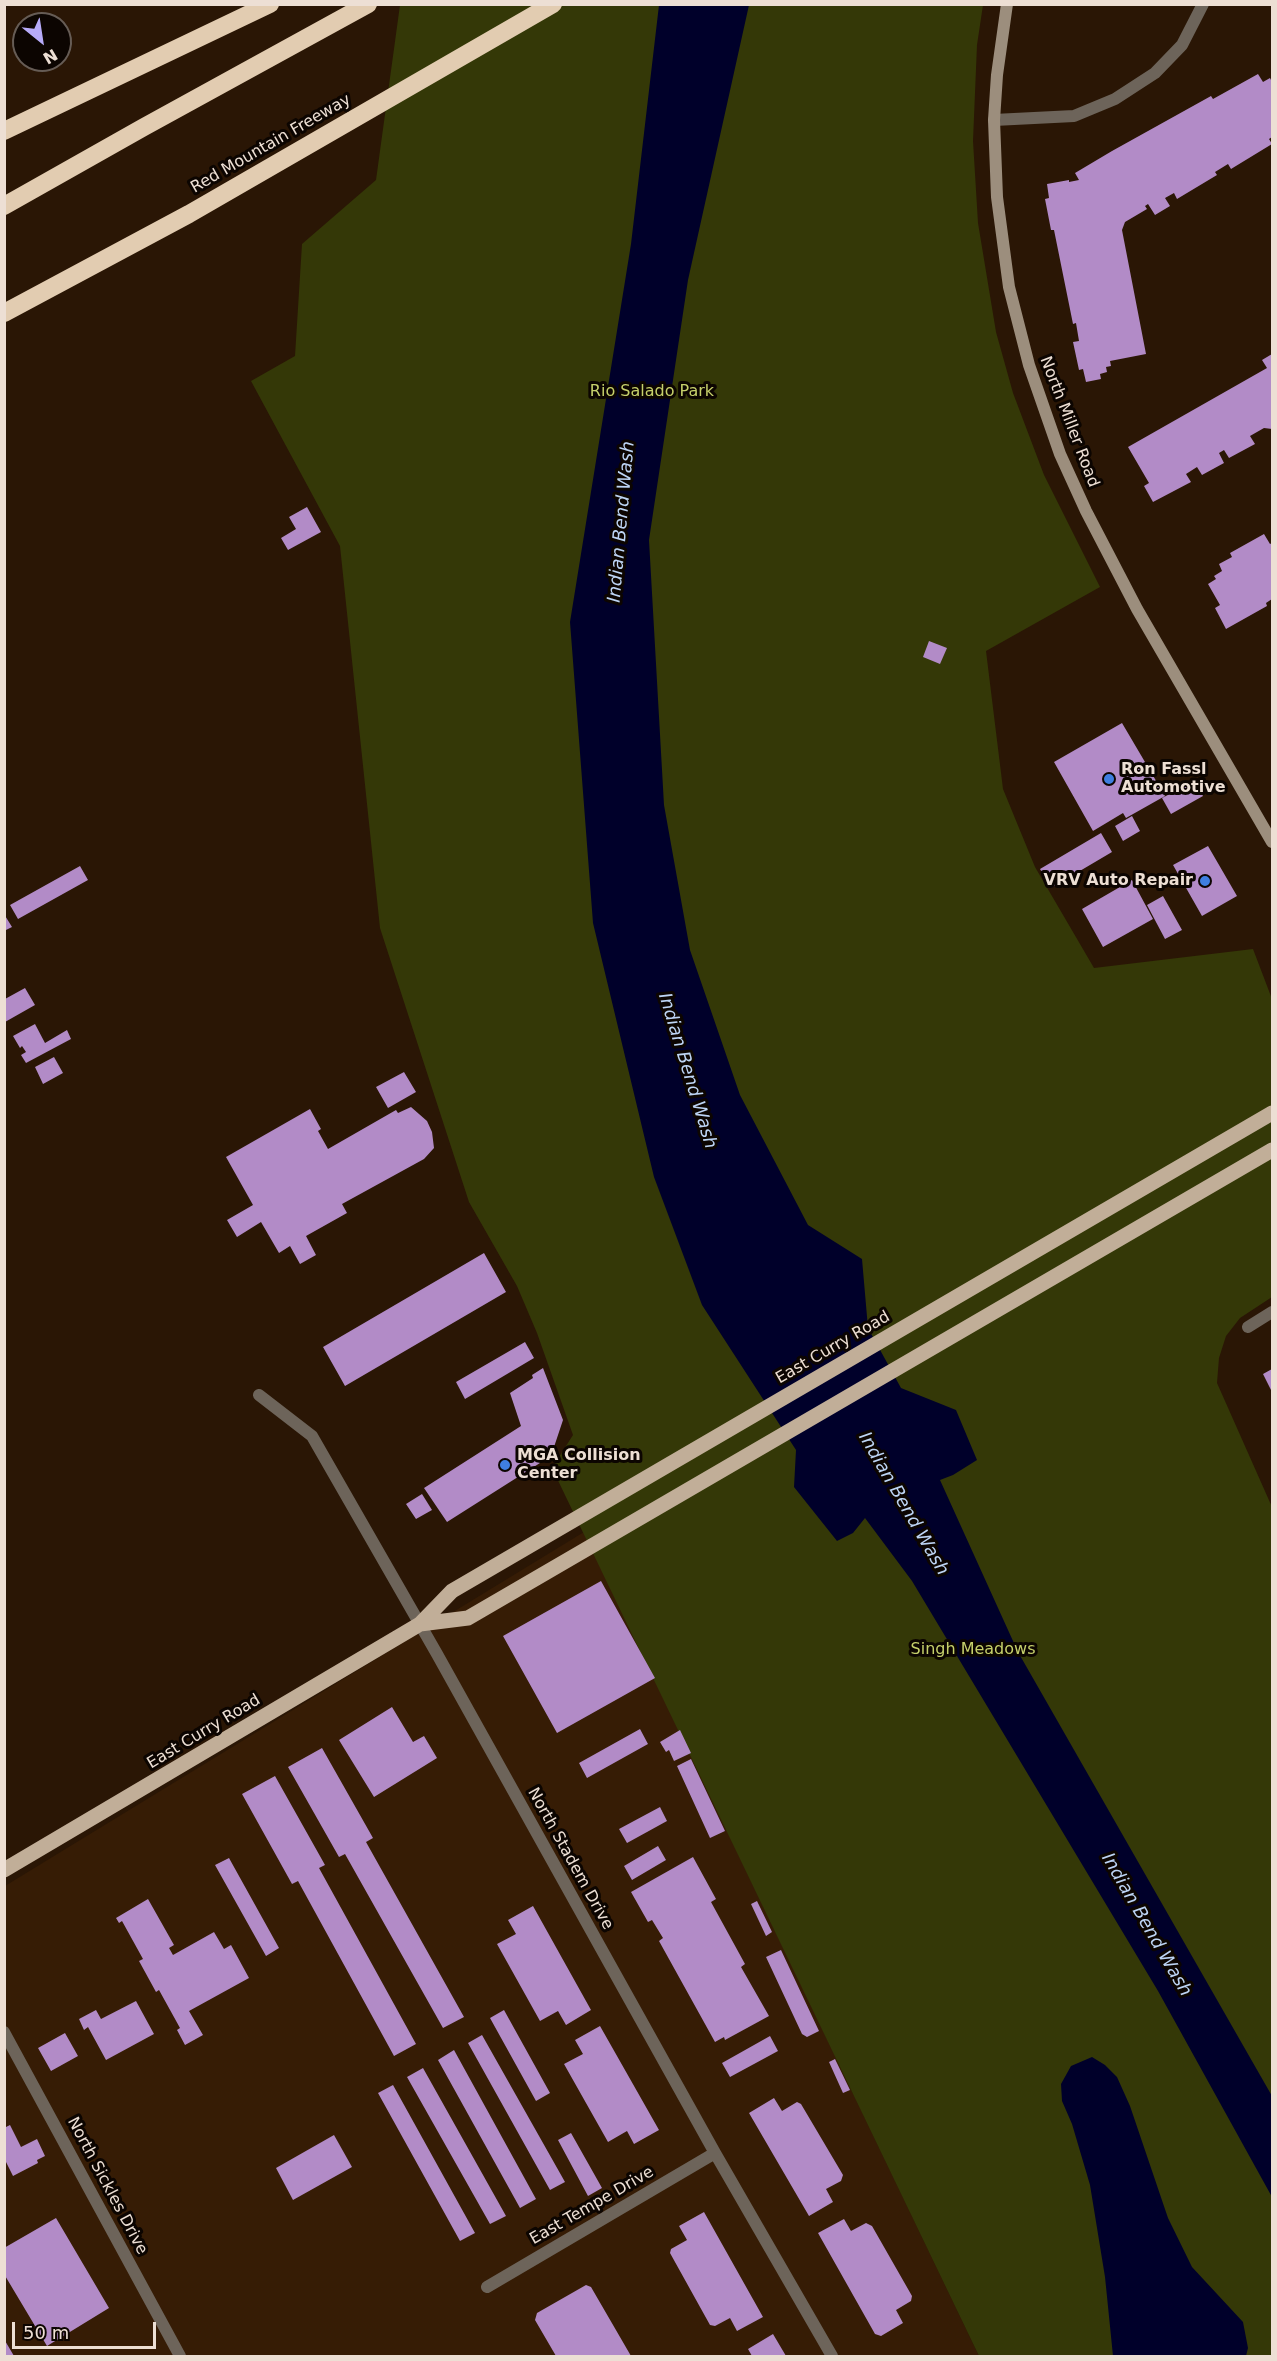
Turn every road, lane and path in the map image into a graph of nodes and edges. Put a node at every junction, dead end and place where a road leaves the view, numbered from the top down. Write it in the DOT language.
graph roads {
  1 [pos="270,4"];
  2 [pos="553,4"];
  3 [pos="1007,4"];
  4 [pos="1203,4"];
  5 [pos="362,8"];
  6 [pos="994,120"];
  7 [pos="4,131"];
  8 [pos="4,206"];
  9 [pos="4,313"];
  10 [pos="1272,842"];
  11 [pos="1272,1113"];
  12 [pos="1272,1150"];
  13 [pos="1272,1312"];
  14 [pos="1248,1327"];
  15 [pos="259,1395"];
  16 [pos="420,1624"];
  17 [pos="4,1870"];
  18 [pos="4,2032"];
  19 [pos="715,2153"];
  20 [pos="487,2287"];
  21 [pos="180,2356"];
  22 [pos="832,2356"];
  1 -- 7 [label="highway"];
  2 -- 9 [label="highway, Red Mountain Freeway"];
  3 -- 6 [label="street, North Miller Road"];
  4 -- 6 [label="street"];
  5 -- 8 [label="highway"];
  6 -- 10 [label="street, North Miller Road"];
  11 -- 16 [label="main road, East Curry Road"];
  12 -- 16 [label="main road, East Curry Road"];
  13 -- 14 [label="street"];
  15 -- 16 [label="street, North Stadem Drive"];
  16 -- 17 [label="main road, East Curry Road"];
  16 -- 19 [label="street, North Stadem Drive"];
  18 -- 21 [label="street, North Sickles Drive"];
  19 -- 20 [label="street, East Tempe Drive"];
  19 -- 22 [label="street, North Stadem Drive"];
}
